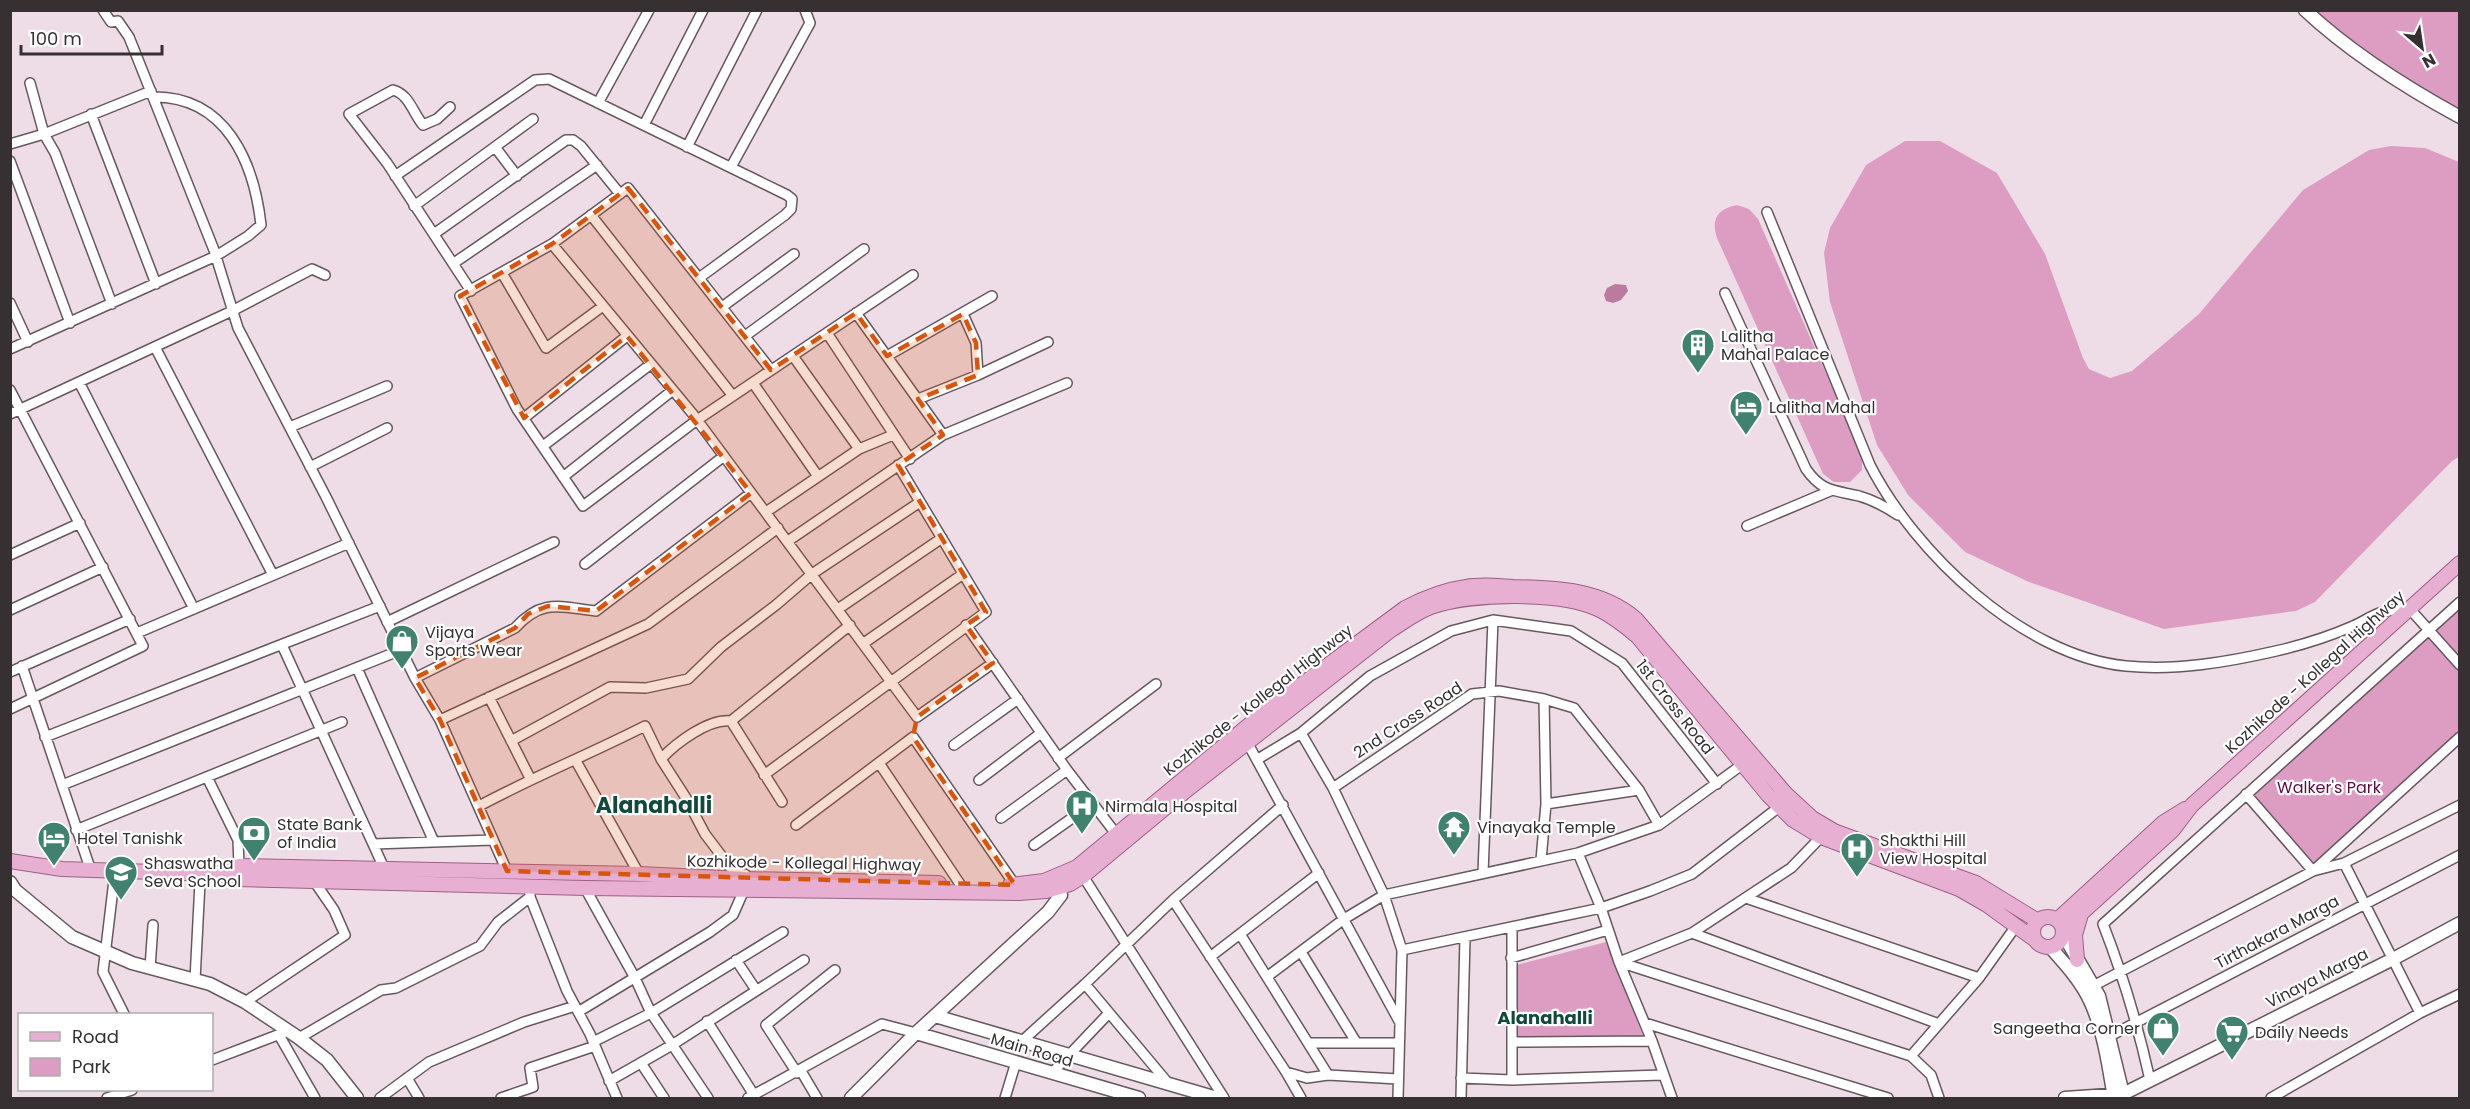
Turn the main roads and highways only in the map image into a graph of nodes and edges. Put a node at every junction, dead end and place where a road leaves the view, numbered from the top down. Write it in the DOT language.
graph roads {
  1 [pos="2460,563"];
  2 [pos="2192,805"];
  3 [pos="1120,838"];
  4 [pos="1859,846"];
  5 [pos="10,861"];
  6 [pos="217,874"];
  7 [pos="1058,882"];
  8 [pos="745,885"];
  9 [pos="1017,889"];
  10 [pos="2084,895"];
  11 [pos="2015,907"];
  12 [pos="2082,912"];
  13 [pos="2038,921"];
  14 [pos="2061,928"];
  15 [pos="2034,939"];
  16 [pos="2078,960"];
  1 -- 2 [label="main road, Kozhikode - Kollegal Highway"];
  2 -- 10 [label="main road, Kozhikode - Kollegal Highway"];
  2 -- 12 [label="main road, Kozhikode - Kollegal Highway"];
  3 -- 4 [label="main road, Kozhikode - Kollegal Highway"];
  3 -- 4 [label="main road, Kozhikode - Kollegal Highway"];
  3 -- 7 [label="main road, Kozhikode - Kollegal Highway"];
  3 -- 7 [label="main road, Kozhikode - Kollegal Highway"];
  4 -- 11 [label="main road, Kozhikode - Kollegal Highway"];
  4 -- 15 [label="main road, Kozhikode - Kollegal Highway"];
  5 -- 6 [label="main road, Kozhikode - Kollegal Highway"];
  6 -- 8 [label="main road, Kozhikode - Kollegal Highway"];
  6 -- 8 [label="main road, Kozhikode - Kollegal Highway"];
  7 -- 9 [label="main road, Kozhikode - Kollegal Highway"];
  8 -- 9 [label="main road, Kozhikode - Kollegal Highway"];
  8 -- 9 [label="main road, Kozhikode - Kollegal Highway"];
  10 -- 11 [label="main road"];
  10 -- 14 [label="main road, Kozhikode - Kollegal Highway"];
  11 -- 13 [label="main road, Kozhikode - Kollegal Highway"];
  12 -- 14 [label="main road, Kozhikode - Kollegal Highway"];
  12 -- 16 [label="main road"];
  13 -- 14 [label="main road"];
  13 -- 15 [label="main road"];
  14 -- 15 [label="main road"];
}
